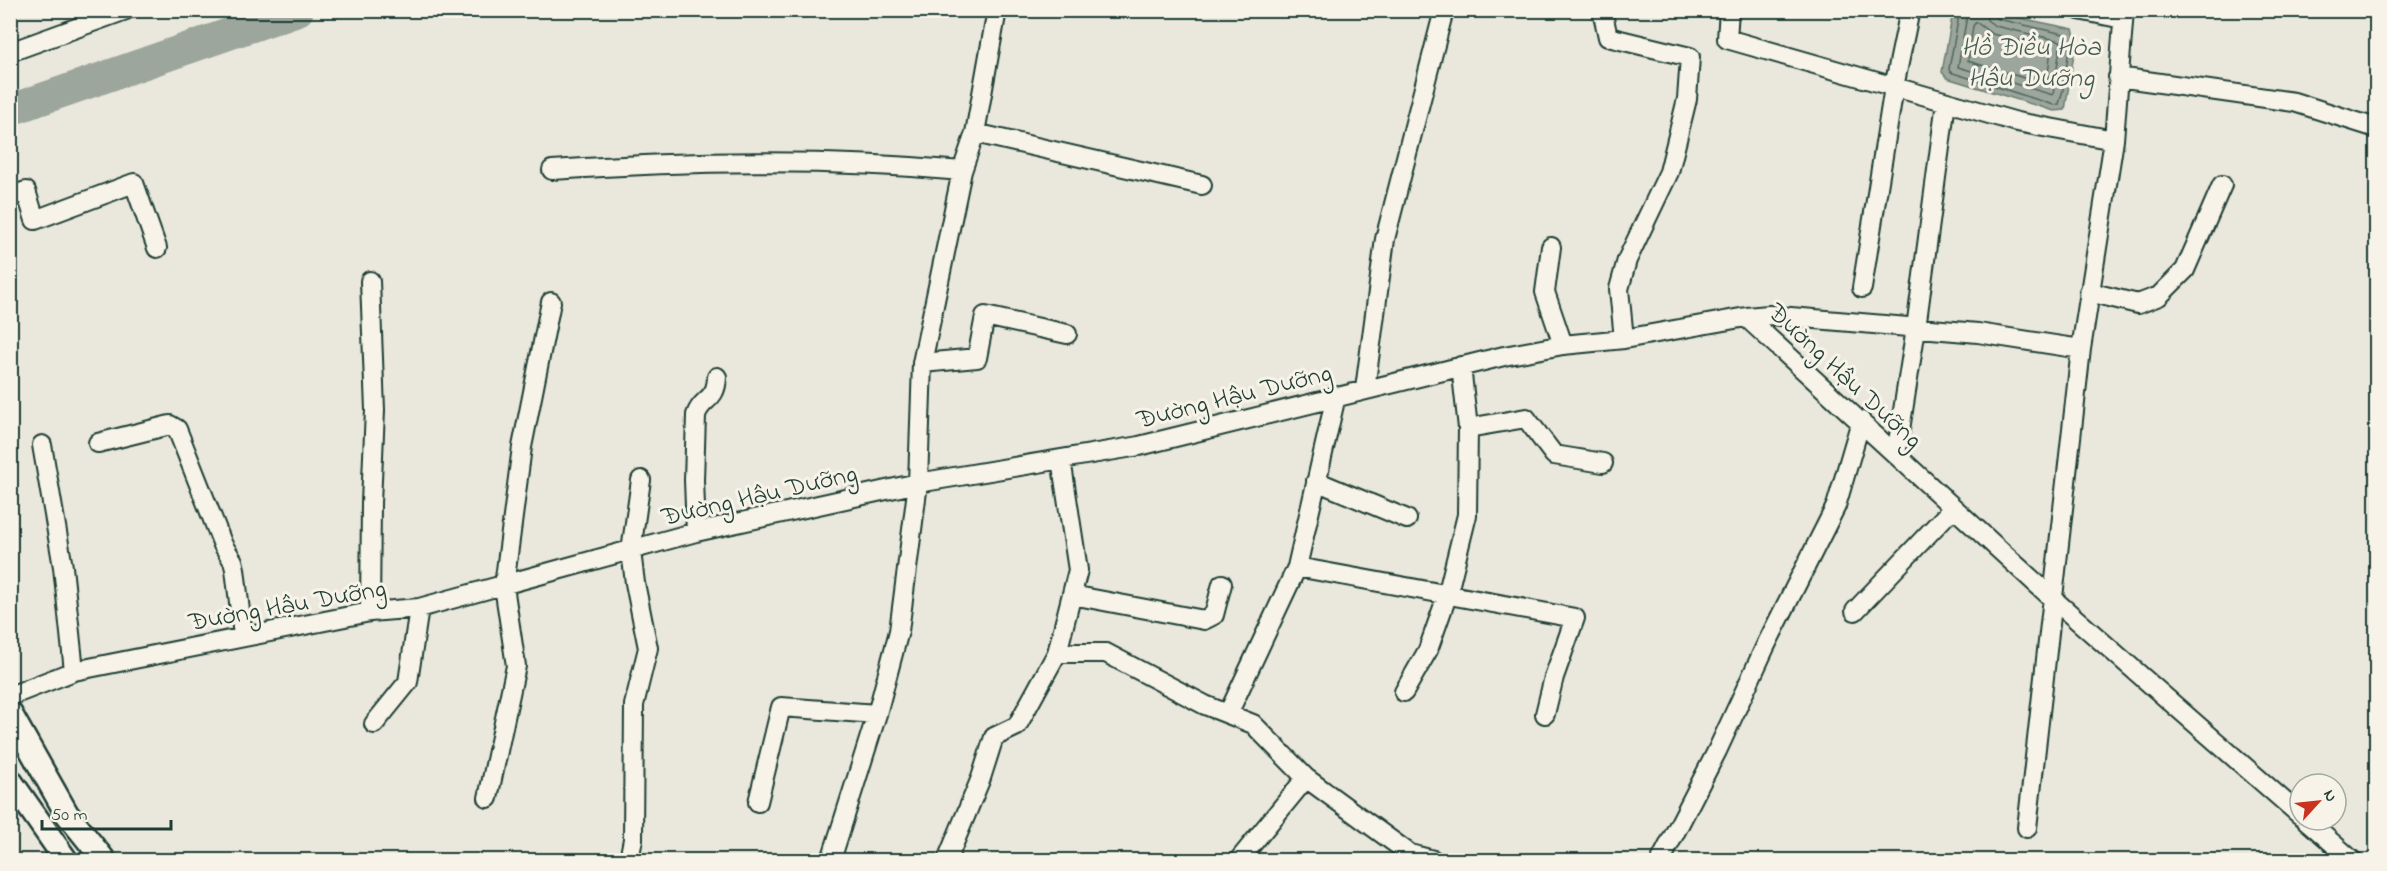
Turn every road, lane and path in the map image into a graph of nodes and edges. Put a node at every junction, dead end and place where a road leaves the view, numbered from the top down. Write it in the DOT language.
graph roads {
  1 [pos="126,10"];
  2 [pos="997,10"];
  3 [pos="1444,10"];
  4 [pos="1602,10"];
  5 [pos="1729,10"];
  6 [pos="1910,10"];
  7 [pos="2079,10"];
  8 [pos="2124,15"];
  9 [pos="10,52"];
  10 [pos="2118,77"];
  11 [pos="1894,87"];
  12 [pos="1946,102"];
  13 [pos="2376,128"];
  14 [pos="975,133"];
  15 [pos="2114,140"];
  16 [pos="552,170"];
  17 [pos="962,171"];
  18 [pos="1202,185"];
  19 [pos="2222,185"];
  20 [pos="10,196"];
  21 [pos="1551,247"];
  22 [pos="157,248"];
  23 [pos="370,281"];
  24 [pos="1862,288"];
  25 [pos="2089,292"];
  26 [pos="551,302"];
  27 [pos="1746,317"];
  28 [pos="1916,328"];
  29 [pos="1067,334"];
  30 [pos="1624,339"];
  31 [pos="1563,345"];
  32 [pos="2081,349"];
  33 [pos="922,363"];
  34 [pos="1461,366"];
  35 [pos="717,377"];
  36 [pos="1365,389"];
  37 [pos="1336,396"];
  38 [pos="1861,421"];
  39 [pos="1468,428"];
  40 [pos="98,443"];
  41 [pos="42,445"];
  42 [pos="1896,455"];
  43 [pos="1061,459"];
  44 [pos="1603,463"];
  45 [pos="641,480"];
  46 [pos="1316,481"];
  47 [pos="918,483"];
  48 [pos="1953,507"];
  49 [pos="1407,519"];
  50 [pos="696,532"];
  51 [pos="631,551"];
  52 [pos="1297,567"];
  53 [pos="1222,584"];
  54 [pos="504,586"];
  55 [pos="1072,595"];
  56 [pos="1448,596"];
  57 [pos="2053,599"];
  58 [pos="419,608"];
  59 [pos="1855,611"];
  60 [pos="370,612"];
  61 [pos="243,636"];
  62 [pos="1058,653"];
  63 [pos="74,671"];
  64 [pos="1404,692"];
  65 [pos="10,696"];
  66 [pos="10,713"];
  67 [pos="877,714"];
  68 [pos="1228,714"];
  69 [pos="1545,714"];
  70 [pos="374,724"];
  71 [pos="1306,778"];
  72 [pos="10,780"];
  73 [pos="488,798"];
  74 [pos="758,802"];
  75 [pos="2288,805"];
  76 [pos="10,809"];
  77 [pos="2027,828"];
  78 [pos="2319,832"];
  79 [pos="1240,860"];
  80 [pos="47,861"];
  81 [pos="66,861"];
  82 [pos="104,861"];
  83 [pos="629,861"];
  84 [pos="831,861"];
  85 [pos="947,861"];
  86 [pos="1433,861"];
  87 [pos="1661,861"];
  88 [pos="2352,861"];
  1 -- 9 [label="street"];
  2 -- 14 [label="street"];
  3 -- 36 [label="street"];
  4 -- 30 [label="street"];
  5 -- 11 [label="street"];
  6 -- 11 [label="street"];
  7 -- 8 [label="street"];
  8 -- 10 [label="street"];
  10 -- 13 [label="street"];
  10 -- 15 [label="street"];
  11 -- 12 [label="street"];
  11 -- 24 [label="street"];
  12 -- 15 [label="street"];
  12 -- 28 [label="street"];
  14 -- 17 [label="street"];
  14 -- 18 [label="street"];
  15 -- 25 [label="street"];
  16 -- 17 [label="street"];
  17 -- 33 [label="street"];
  19 -- 25 [label="street"];
  20 -- 22 [label="street"];
  21 -- 31 [label="street"];
  23 -- 60 [label="street"];
  25 -- 32 [label="street"];
  26 -- 54 [label="street"];
  27 -- 28 [label="street"];
  27 -- 30 [label="street, Đường Hậu Dưỡng"];
  27 -- 38 [label="street, Đường Hậu Dưỡng"];
  28 -- 32 [label="street"];
  28 -- 42 [label="street"];
  29 -- 33 [label="street"];
  30 -- 31 [label="street, Đường Hậu Dưỡng"];
  31 -- 34 [label="street, Đường Hậu Dưỡng"];
  32 -- 57 [label="street"];
  33 -- 47 [label="street"];
  34 -- 36 [label="street, Đường Hậu Dưỡng"];
  34 -- 39 [label="street"];
  35 -- 50 [label="street"];
  36 -- 37 [label="street, Đường Hậu Dưỡng"];
  37 -- 43 [label="street, Đường Hậu Dưỡng"];
  37 -- 46 [label="street"];
  38 -- 42 [label="street, Đường Hậu Dưỡng"];
  38 -- 87 [label="street"];
  39 -- 44 [label="street"];
  39 -- 56 [label="street"];
  40 -- 61 [label="street"];
  41 -- 63 [label="street"];
  42 -- 48 [label="street, Đường Hậu Dưỡng"];
  43 -- 47 [label="street, Đường Hậu Dưỡng"];
  43 -- 55 [label="street"];
  45 -- 51 [label="street"];
  46 -- 49 [label="street"];
  46 -- 52 [label="street"];
  47 -- 50 [label="street, Đường Hậu Dưỡng"];
  47 -- 67 [label="street"];
  48 -- 57 [label="street, Đường Hậu Dưỡng"];
  48 -- 59 [label="street"];
  50 -- 51 [label="street, Đường Hậu Dưỡng"];
  51 -- 54 [label="street, Đường Hậu Dưỡng"];
  51 -- 83 [label="street"];
  52 -- 56 [label="street"];
  52 -- 68 [label="street"];
  53 -- 55 [label="street"];
  54 -- 58 [label="street, Đường Hậu Dưỡng"];
  54 -- 73 [label="street"];
  55 -- 62 [label="street"];
  56 -- 64 [label="street"];
  56 -- 69 [label="street"];
  57 -- 75 [label="street, Đường Hậu Dưỡng"];
  57 -- 77 [label="street"];
  58 -- 60 [label="street, Đường Hậu Dưỡng"];
  58 -- 70 [label="street"];
  60 -- 61 [label="street, Đường Hậu Dưỡng"];
  61 -- 63 [label="street, Đường Hậu Dưỡng"];
  62 -- 68 [label="street"];
  62 -- 85 [label="street"];
  63 -- 65 [label="street, Đường Hậu Dưỡng"];
  66 -- 82 [label="main road"];
  67 -- 74 [label="street"];
  67 -- 84 [label="street"];
  68 -- 71 [label="street"];
  71 -- 79 [label="street"];
  71 -- 86 [label="street"];
  72 -- 81 [label="main road"];
  76 -- 80 [label="main road"];
  78 -- 88 [label="street"];
}
